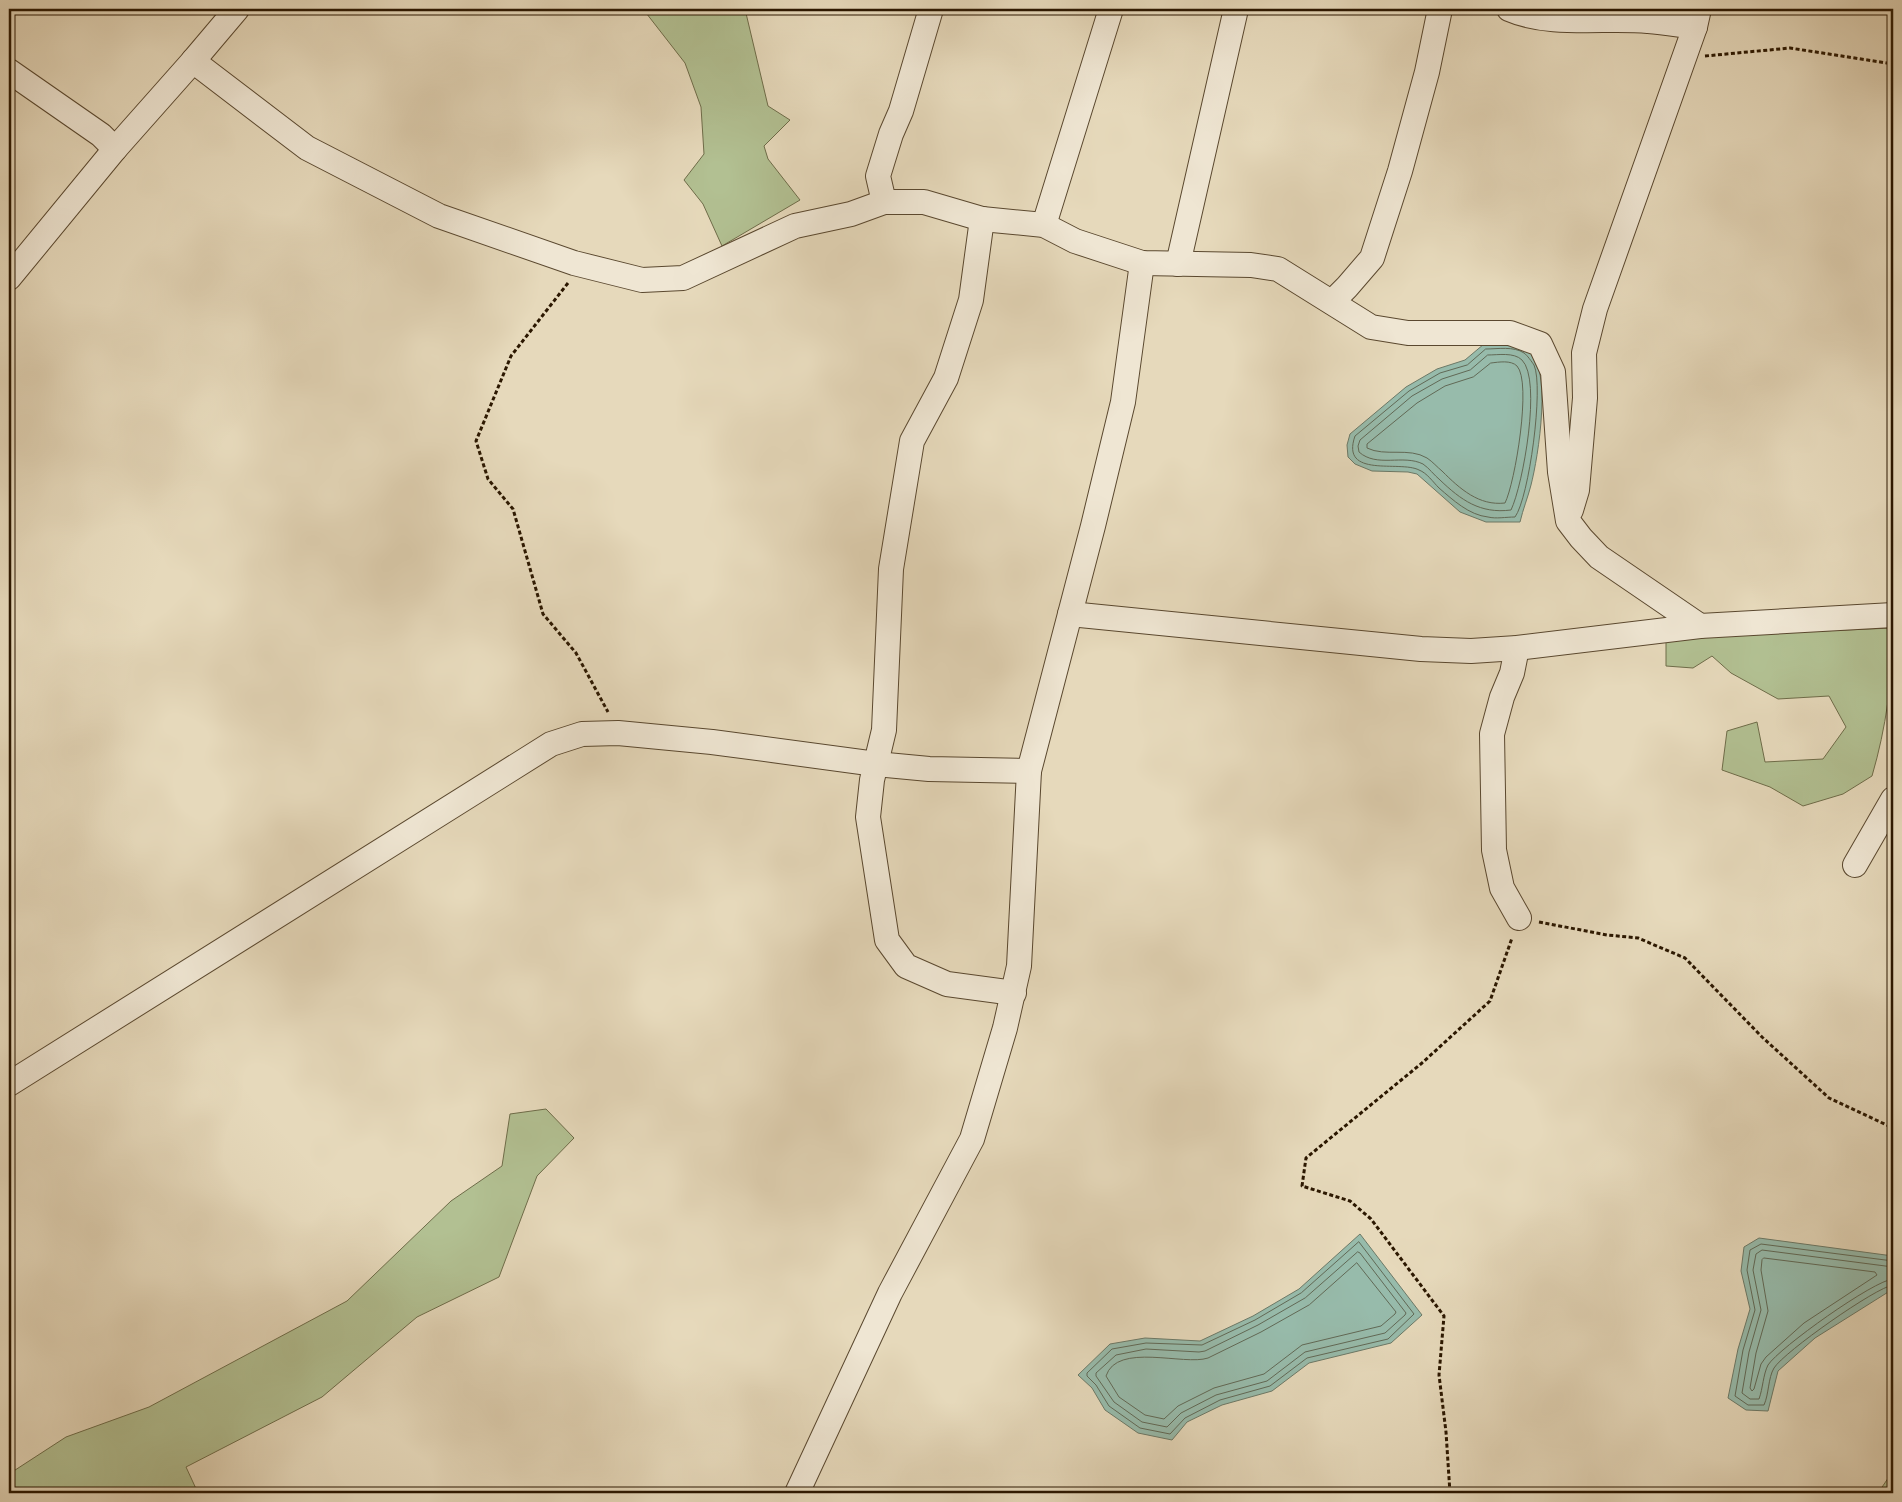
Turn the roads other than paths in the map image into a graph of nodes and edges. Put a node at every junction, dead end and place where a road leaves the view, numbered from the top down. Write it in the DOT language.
graph roads {
  1 [pos="237,9"];
  2 [pos="931,9"];
  3 [pos="1111,9"];
  4 [pos="1236,9"];
  5 [pos="1440,9"];
  6 [pos="1509,9"];
  7 [pos="1697,18"];
  8 [pos="193,61"];
  9 [pos="9,71"];
  10 [pos="108,142"];
  11 [pos="884,202"];
  12 [pos="982,219"];
  13 [pos="1044,225"];
  14 [pos="1142,263"];
  15 [pos="1178,264"];
  16 [pos="9,278"];
  17 [pos="1332,302"];
  18 [pos="1568,521"];
  19 [pos="1070,614"];
  20 [pos="1893,615"];
  21 [pos="1700,626"];
  22 [pos="1517,648"];
  23 [pos="876,764"];
  24 [pos="1029,771"];
  25 [pos="1893,799"];
  26 [pos="1855,865"];
  27 [pos="1519,918"];
  28 [pos="1014,993"];
  29 [pos="9,1084"];
  30 [pos="797,1493"];
  1 -- 8 [label="street"];
  2 -- 11 [label="street"];
  3 -- 13 [label="street"];
  4 -- 15 [label="street"];
  5 -- 17 [label="street"];
  6 -- 7 [label="street"];
  7 -- 18 [label="street"];
  8 -- 10 [label="street"];
  8 -- 11 [label="street"];
  9 -- 10 [label="street"];
  10 -- 16 [label="street"];
  11 -- 12 [label="street"];
  12 -- 13 [label="street"];
  12 -- 23 [label="street"];
  13 -- 14 [label="street"];
  14 -- 15 [label="street"];
  14 -- 19 [label="street"];
  15 -- 17 [label="street"];
  17 -- 18 [label="street"];
  18 -- 21 [label="street"];
  19 -- 22 [label="street"];
  19 -- 24 [label="street"];
  20 -- 21 [label="street"];
  21 -- 22 [label="street"];
  22 -- 27 [label="street"];
  23 -- 24 [label="street"];
  23 -- 28 [label="street"];
  23 -- 29 [label="street"];
  24 -- 28 [label="street"];
  25 -- 26 [label="street"];
  28 -- 30 [label="street"];
}
